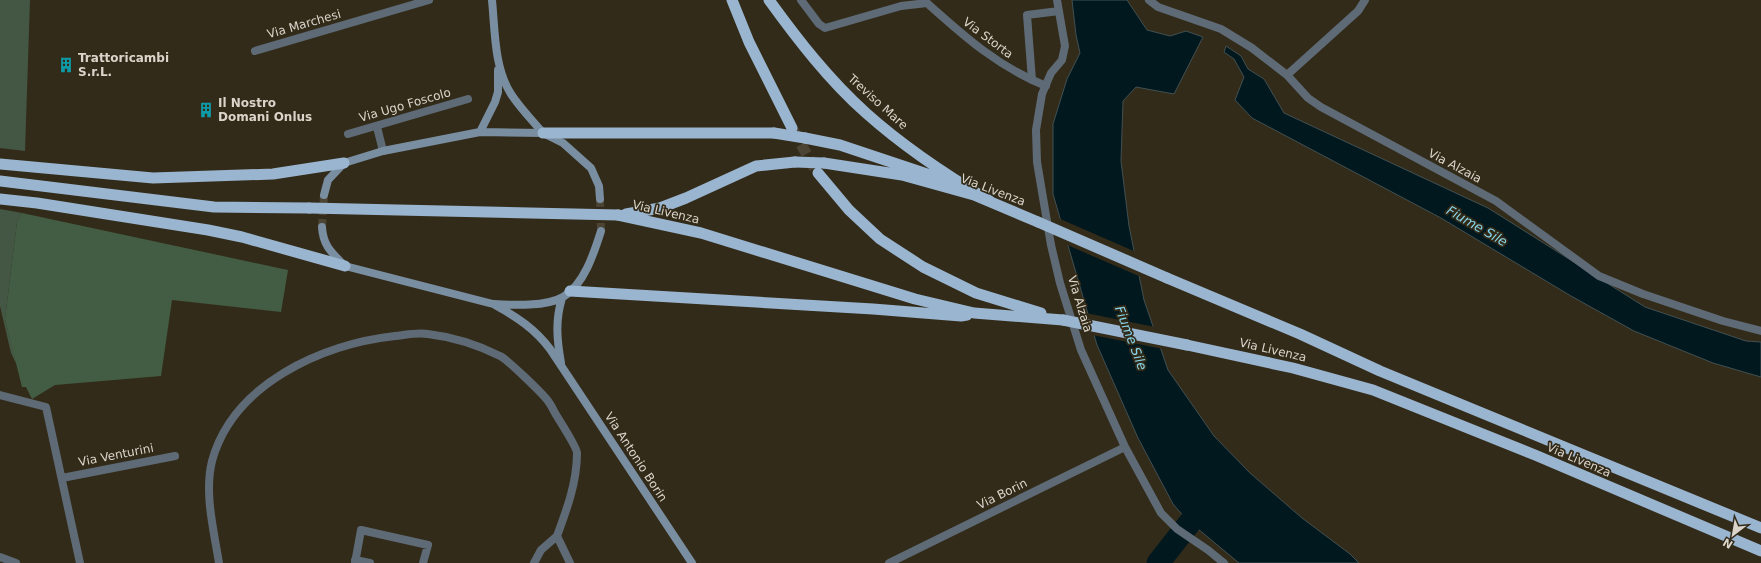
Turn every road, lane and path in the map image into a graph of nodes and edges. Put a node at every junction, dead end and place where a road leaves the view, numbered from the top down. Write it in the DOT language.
graph roads {
  1 [pos="429,0"];
  2 [pos="492,0"];
  3 [pos="732,0"];
  4 [pos="769,0"];
  5 [pos="801,0"];
  6 [pos="1057,0"];
  7 [pos="1149,0"];
  8 [pos="1366,0"];
  9 [pos="1059,10"];
  10 [pos="255,51"];
  11 [pos="498,57"];
  12 [pos="1287,75"];
  13 [pos="1032,80"];
  14 [pos="1046,86"];
  15 [pos="468,99"];
  16 [pos="377,127"];
  17 [pos="792,128"];
  18 [pos="480,132"];
  19 [pos="543,133"];
  20 [pos="348,134"];
  21 [pos="384,151"];
  22 [pos="344,163"];
  23 [pos="0,164"];
  24 [pos="818,174"];
  25 [pos="0,180"];
  26 [pos="966,187"];
  27 [pos="324,195"];
  28 [pos="0,199"];
  29 [pos="600,199"];
  30 [pos="990,201"];
  31 [pos="618,215"];
  32 [pos="322,227"];
  33 [pos="601,232"];
  34 [pos="345,266"];
  35 [pos="566,295"];
  36 [pos="493,304"];
  37 [pos="974,313"];
  38 [pos="1063,320"];
  39 [pos="1761,331"];
  40 [pos="561,364"];
  41 [pos="0,395"];
  42 [pos="1125,447"];
  43 [pos="175,456"];
  44 [pos="62,478"];
  45 [pos="1761,528"];
  46 [pos="557,536"];
  47 [pos="1761,551"];
  48 [pos="0,557"];
  49 [pos="355,561"];
  50 [pos="14,563"];
  51 [pos="80,563"];
  52 [pos="219,563"];
  53 [pos="370,563"];
  54 [pos="423,563"];
  55 [pos="534,563"];
  56 [pos="570,563"];
  57 [pos="692,563"];
  58 [pos="889,563"];
  59 [pos="1224,563"];
  1 -- 10 [label="street, Via Marchesi"];
  2 -- 11 [label="main road"];
  3 -- 17 [label="highway"];
  4 -- 26 [label="highway, Treviso Mare"];
  5 -- 13 [label="street, Via Storta"];
  6 -- 9 [label="street, Via Alzaia"];
  7 -- 12 [label="street, Via Alzaia"];
  8 -- 12 [label="street"];
  9 -- 13 [label="street, Via Storta"];
  9 -- 14 [label="street, Via Alzaia"];
  11 -- 18 [label="main road"];
  11 -- 19 [label="main road"];
  12 -- 39 [label="street, Via Alzaia"];
  13 -- 14 [label="street, Via Storta"];
  14 -- 42 [label="street, Via Alzaia"];
  15 -- 16 [label="street, Via Ugo Foscolo"];
  16 -- 20 [label="street, Via Ugo Foscolo"];
  16 -- 21 [label="street"];
  18 -- 19 [label="main road"];
  18 -- 21 [label="main road"];
  19 -- 26 [label="highway, bridge"];
  19 -- 29 [label="main road"];
  21 -- 22 [label="main road"];
  22 -- 23 [label="highway"];
  22 -- 27 [label="main road"];
  24 -- 38 [label="highway"];
  25 -- 31 [label="highway, bridge"];
  26 -- 30 [label="highway, Treviso Mare"];
  28 -- 34 [label="highway"];
  30 -- 31 [label="highway, Via Livenza, bridge"];
  30 -- 45 [label="highway, Via Livenza, bridge"];
  31 -- 37 [label="highway, Via Livenza"];
  32 -- 34 [label="main road"];
  33 -- 35 [label="main road"];
  34 -- 36 [label="main road"];
  35 -- 36 [label="main road"];
  35 -- 37 [label="highway"];
  35 -- 40 [label="main road, Via Antonio Borin"];
  36 -- 40 [label="main road, Via Antonio Borin"];
  37 -- 38 [label="highway, Via Livenza"];
  38 -- 47 [label="highway, Via Livenza, bridge"];
  40 -- 57 [label="main road, Via Antonio Borin"];
  41 -- 44 [label="street"];
  42 -- 58 [label="street, Via Borin"];
  42 -- 59 [label="street, Via Alzaia"];
  43 -- 44 [label="street, Via Venturini"];
  44 -- 51 [label="street"];
  46 -- 52 [label="street"];
  46 -- 55 [label="street"];
  46 -- 56 [label="street"];
  48 -- 50 [label="street"];
  49 -- 53 [label="street"];
  49 -- 54 [label="street"];
}
